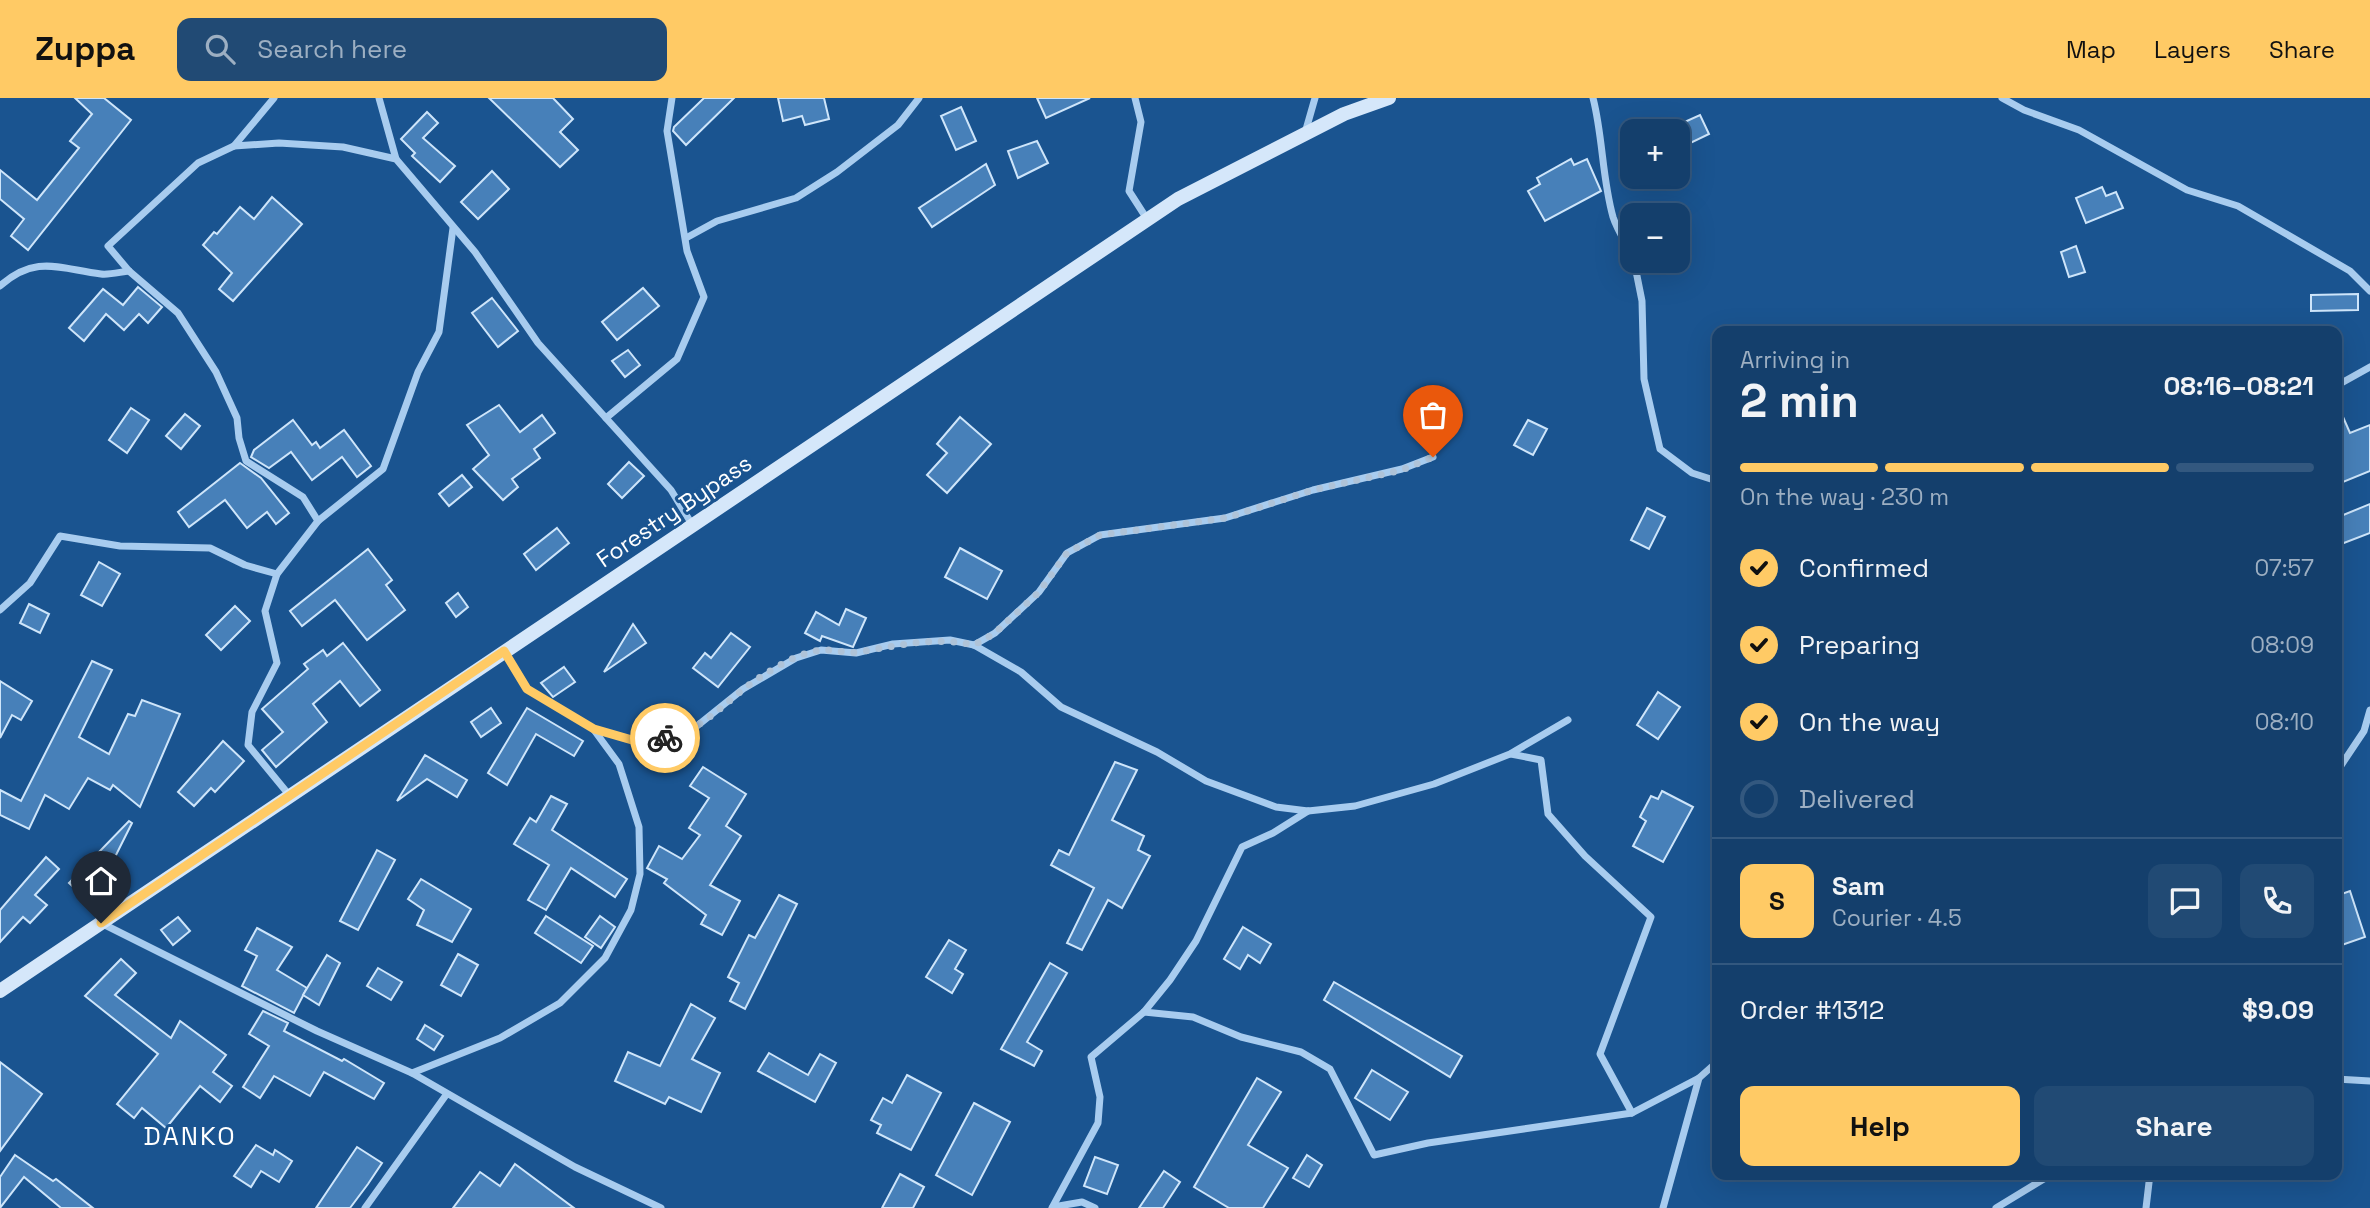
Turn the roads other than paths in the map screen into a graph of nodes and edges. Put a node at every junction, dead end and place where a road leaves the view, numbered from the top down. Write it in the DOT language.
graph roads {
  1 [pos="274,98"];
  2 [pos="379,98"];
  3 [pos="672,98"];
  4 [pos="919,98"];
  5 [pos="1135,98"];
  6 [pos="1315,98"];
  7 [pos="1389,98"];
  8 [pos="1593,98"];
  9 [pos="2002,98"];
  10 [pos="1305,134"];
  11 [pos="234,146"];
  12 [pos="396,159"];
  13 [pos="1147,219"];
  14 [pos="453,228"];
  15 [pos="1620,231"];
  16 [pos="686,238"];
  17 [pos="129,271"];
  18 [pos="1636,273"];
  19 [pos="0,286"];
  20 [pos="2370,291"];
  21 [pos="2370,367"];
  22 [pos="2342,383"];
  23 [pos="606,418"];
  24 [pos="1433,457"];
  25 [pos="1712,479"];
  26 [pos="318,521"];
  27 [pos="693,526"];
  28 [pos="277,574"];
  29 [pos="0,610"];
  30 [pos="974,645"];
  31 [pos="504,651"];
  32 [pos="2370,709"];
  33 [pos="1568,720"];
  34 [pos="594,729"];
  35 [pos="1510,754"];
  36 [pos="2342,764"];
  37 [pos="291,797"];
  38 [pos="1308,811"];
  39 [pos="101,923"];
  40 [pos="0,991"];
  41 [pos="1144,1012"];
  42 [pos="1712,1066"];
  43 [pos="412,1073"];
  44 [pos="1699,1078"];
  45 [pos="2342,1079"];
  46 [pos="2370,1080"];
  47 [pos="446,1095"];
  48 [pos="1632,1113"];
  49 [pos="2042,1180"];
  50 [pos="2149,1180"];
  51 [pos="658,1207"];
  52 [pos="1052,1207"];
  53 [pos="365,1208"];
  54 [pos="1095,1208"];
  55 [pos="1662,1208"];
  56 [pos="1996,1208"];
  57 [pos="2146,1208"];
  1 -- 11 [label="street"];
  2 -- 12 [label="street"];
  3 -- 16 [label="street"];
  4 -- 16 [label="street"];
  5 -- 13 [label="street"];
  6 -- 10 [label="street"];
  7 -- 10 [label="street, Forestry Bypass"];
  8 -- 15 [label="street"];
  9 -- 20 [label="street"];
  10 -- 13 [label="street, Forestry Bypass"];
  11 -- 12 [label="street"];
  11 -- 17 [label="street"];
  12 -- 14 [label="street"];
  13 -- 27 [label="street, Forestry Bypass"];
  14 -- 23 [label="street"];
  14 -- 26 [label="street"];
  16 -- 23 [label="street"];
  17 -- 19 [label="street"];
  17 -- 26 [label="street"];
  18 -- 25 [label="street"];
  21 -- 22 [label="street"];
  23 -- 27 [label="street"];
  24 -- 30 [label="street"];
  26 -- 28 [label="street"];
  27 -- 31 [label="street, Forestry Bypass"];
  28 -- 29 [label="street"];
  28 -- 37 [label="street"];
  30 -- 34 [label="street"];
  30 -- 38 [label="street"];
  31 -- 34 [label="street"];
  31 -- 37 [label="street, Forestry Bypass"];
  32 -- 36 [label="street"];
  33 -- 35 [label="street"];
  34 -- 43 [label="street"];
  35 -- 38 [label="street"];
  35 -- 48 [label="street"];
  37 -- 39 [label="street, Forestry Bypass"];
  38 -- 41 [label="street"];
  39 -- 40 [label="street, Forestry Bypass"];
  39 -- 43 [label="street"];
  41 -- 48 [label="street"];
  41 -- 52 [label="street"];
  42 -- 44 [label="street"];
  43 -- 47 [label="street"];
  44 -- 48 [label="street"];
  44 -- 55 [label="street"];
  45 -- 46 [label="street"];
  47 -- 51 [label="street"];
  47 -- 53 [label="street"];
  49 -- 56 [label="street"];
  50 -- 57 [label="street"];
  52 -- 54 [label="street"];
}
